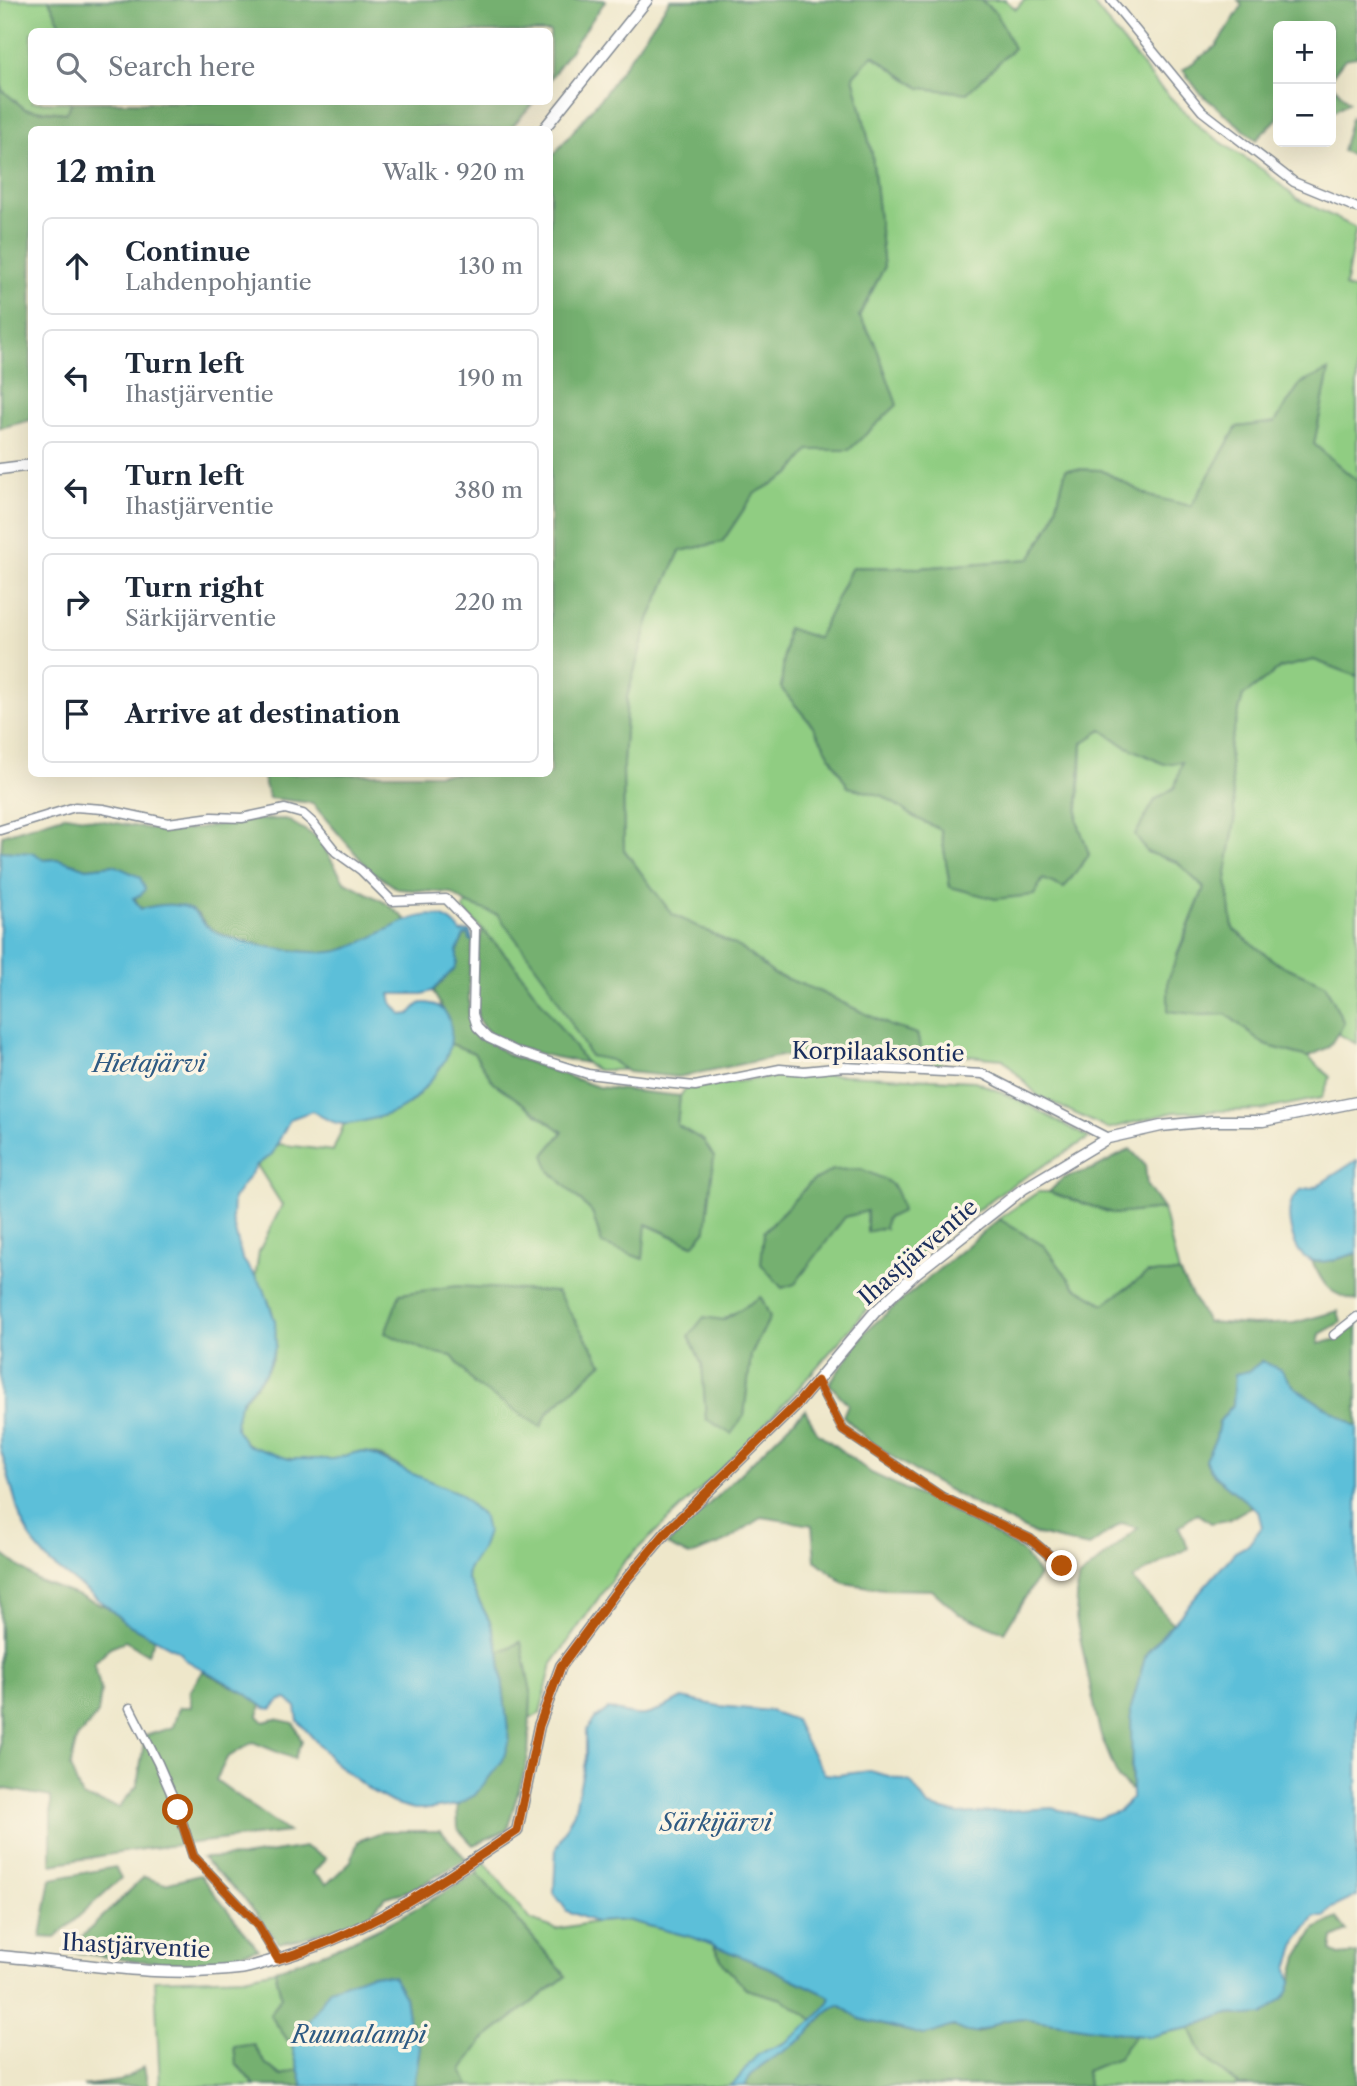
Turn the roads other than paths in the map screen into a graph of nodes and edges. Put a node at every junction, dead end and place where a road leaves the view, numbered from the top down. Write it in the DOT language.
graph roads {
  1 [pos="647,0"];
  2 [pos="1111,0"];
  3 [pos="546,126"];
  4 [pos="1357,208"];
  5 [pos="28,466"];
  6 [pos="0,469"];
  7 [pos="0,830"];
  8 [pos="1357,1102"];
  9 [pos="1108,1138"];
  10 [pos="1357,1317"];
  11 [pos="1334,1335"];
  12 [pos="817,1381"];
  13 [pos="1062,1566"];
  14 [pos="130,1708"];
  15 [pos="0,1956"];
  16 [pos="278,1959"];
  1 -- 3 [label="street"];
  2 -- 4 [label="street"];
  5 -- 6 [label="street"];
  7 -- 9 [label="street, Korpilaaksontie"];
  8 -- 9 [label="street, Ihastjärventie"];
  9 -- 12 [label="street, Ihastjärventie"];
  10 -- 11 [label="street"];
  12 -- 13 [label="street"];
  12 -- 16 [label="street, Ihastjärventie"];
  14 -- 16 [label="street"];
  15 -- 16 [label="street, Ihastjärventie"];
}
